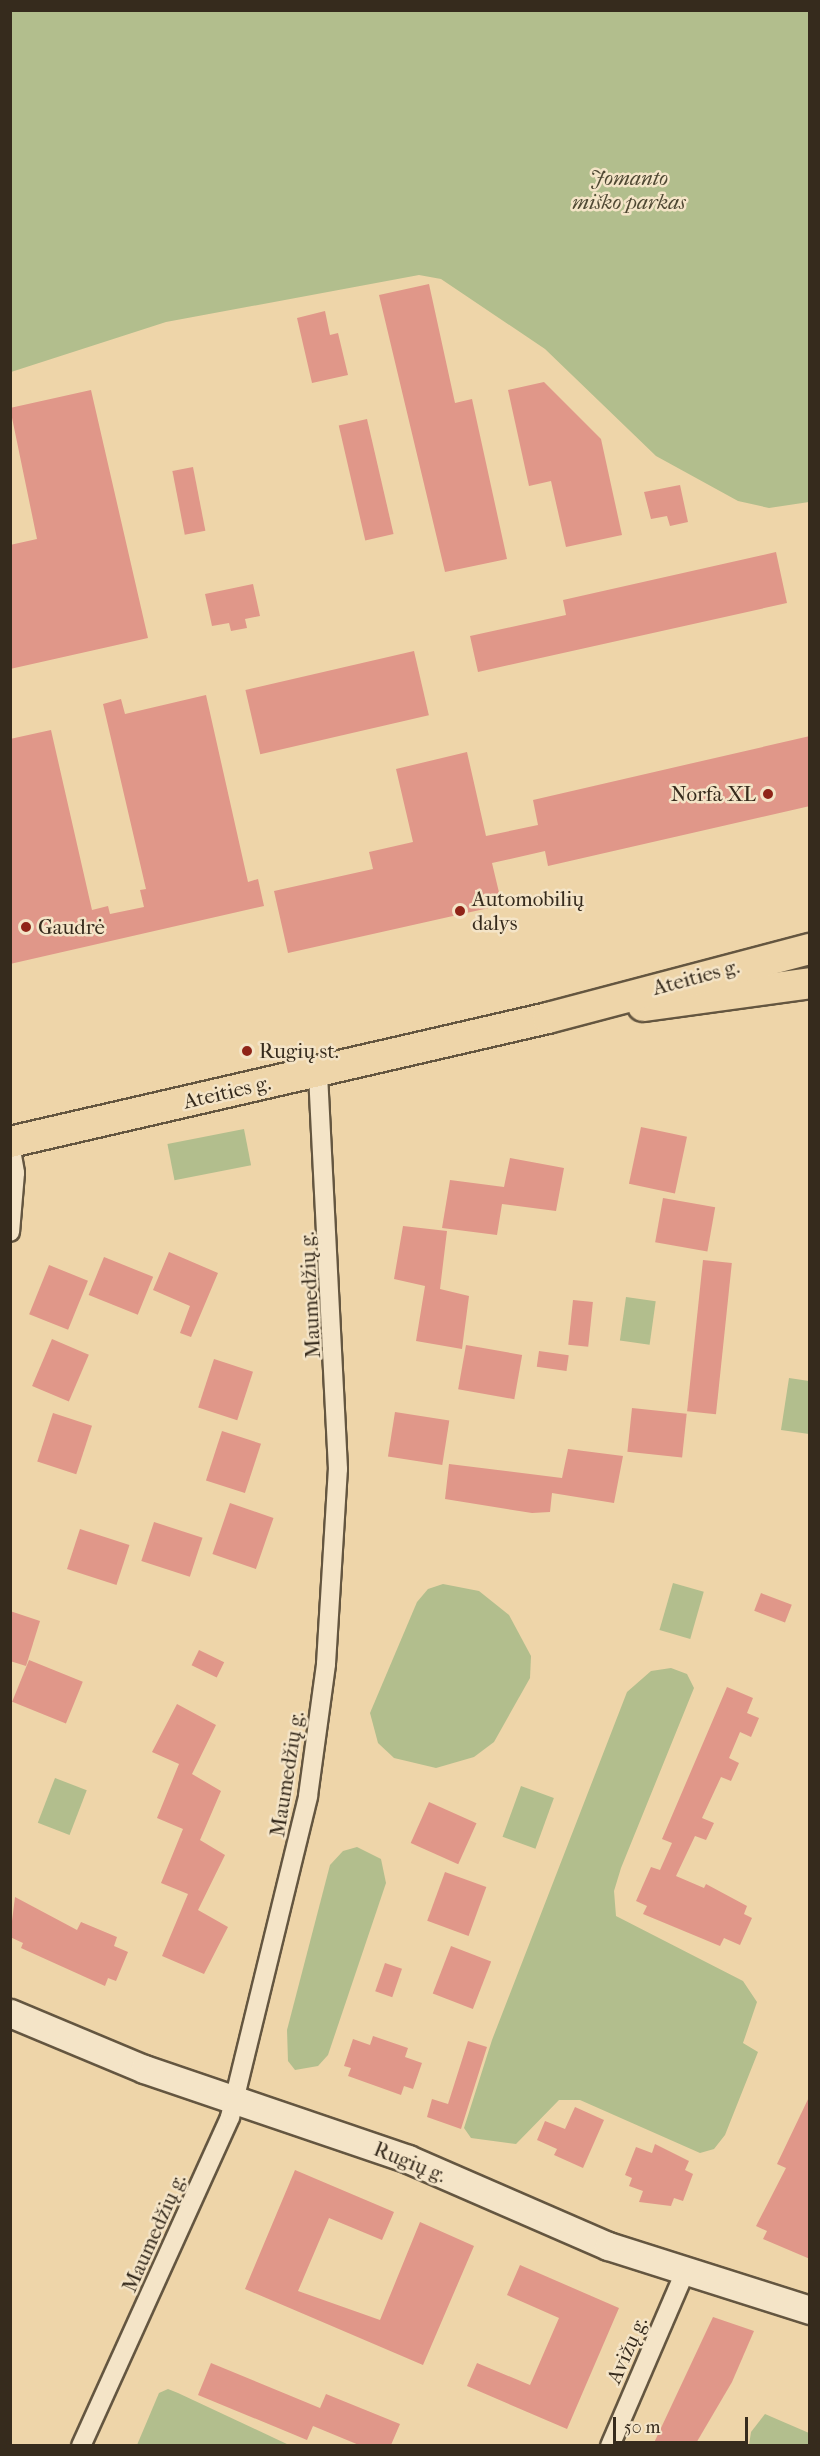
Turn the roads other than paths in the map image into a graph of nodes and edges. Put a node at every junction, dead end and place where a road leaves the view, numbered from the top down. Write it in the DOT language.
graph roads {
  1 [pos="810,949"];
  2 [pos="775,957"];
  3 [pos="810,983"];
  4 [pos="776,990"];
  5 [pos="548,1018"];
  6 [pos="318,1071"];
  7 [pos="10,1143"];
  8 [pos="10,1232"];
  9 [pos="10,2013"];
  10 [pos="235,2098"];
  11 [pos="686,2272"];
  12 [pos="810,2310"];
  13 [pos="81,2445"];
  14 [pos="610,2445"];
  1 -- 2 [label="main road, Ateities g."];
  2 -- 4 [label="main road"];
  2 -- 5 [label="main road, Ateities g."];
  3 -- 4 [label="main road, Ateities g."];
  4 -- 5 [label="main road, Ateities g."];
  5 -- 6 [label="main road, Ateities g."];
  6 -- 7 [label="main road, Ateities g."];
  6 -- 10 [label="street, Maumedžių g."];
  7 -- 8 [label="street"];
  9 -- 10 [label="street, Rugių g."];
  10 -- 11 [label="street, Rugių g."];
  10 -- 13 [label="street, Maumedžių g."];
  11 -- 12 [label="street, Rugių g."];
  11 -- 14 [label="street, Avižų g."];
}
